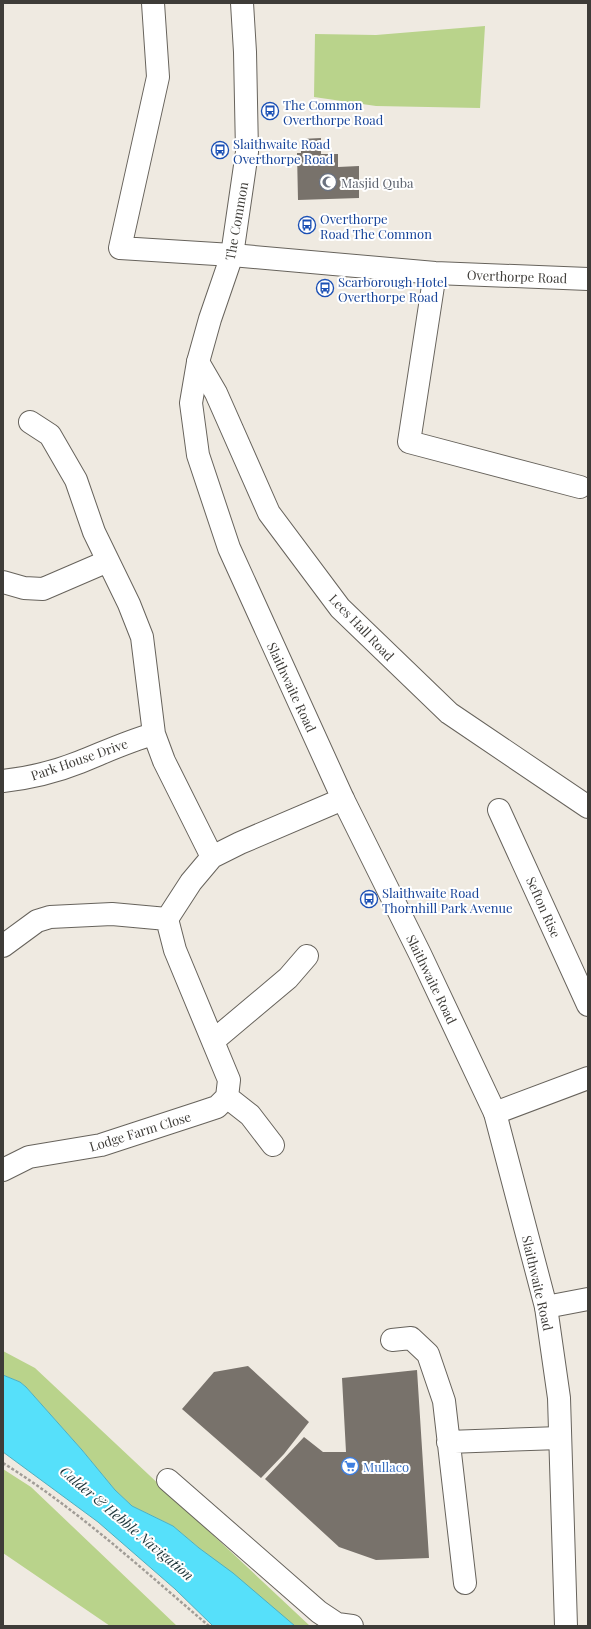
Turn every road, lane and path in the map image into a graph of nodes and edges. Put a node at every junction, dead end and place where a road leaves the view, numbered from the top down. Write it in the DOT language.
graph roads {
  1 [pos="153,3"];
  2 [pos="242,3"];
  3 [pos="232,255"];
  4 [pos="435,273"];
  5 [pos="588,279"];
  6 [pos="198,362"];
  7 [pos="30,422"];
  8 [pos="580,487"];
  9 [pos="108,561"];
  10 [pos="3,582"];
  11 [pos="154,734"];
  12 [pos="3,781"];
  13 [pos="343,799"];
  14 [pos="588,807"];
  15 [pos="500,810"];
  16 [pos="212,857"];
  17 [pos="167,919"];
  18 [pos="3,946"];
  19 [pos="307,956"];
  20 [pos="588,1005"];
  21 [pos="213,1041"];
  22 [pos="588,1078"];
  23 [pos="227,1097"];
  24 [pos="495,1114"];
  25 [pos="273,1145"];
  26 [pos="3,1170"];
  27 [pos="588,1299"];
  28 [pos="546,1306"];
  29 [pos="392,1340"];
  30 [pos="560,1438"];
  31 [pos="448,1442"];
  32 [pos="3,1463"];
  33 [pos="168,1480"];
  34 [pos="465,1583"];
  35 [pos="209,1626"];
  36 [pos="352,1626"];
  37 [pos="566,1626"];
  1 -- 3 [label="street, Overthorpe Road"];
  2 -- 3 [label="street, The Common"];
  3 -- 4 [label="street, Overthorpe Road"];
  3 -- 6 [label="street, The Common"];
  4 -- 5 [label="street, Overthorpe Road"];
  4 -- 8 [label="street"];
  6 -- 13 [label="street, Slaithwaite Road"];
  6 -- 14 [label="street, Lees Hall Road"];
  7 -- 9 [label="street"];
  9 -- 10 [label="street"];
  9 -- 11 [label="street"];
  11 -- 12 [label="street, Park House Drive"];
  11 -- 16 [label="street"];
  13 -- 16 [label="street"];
  13 -- 24 [label="street, Slaithwaite Road"];
  15 -- 20 [label="street, Sefton Rise"];
  16 -- 17 [label="street"];
  17 -- 18 [label="street"];
  17 -- 21 [label="street"];
  19 -- 21 [label="street"];
  21 -- 23 [label="street"];
  22 -- 24 [label="street"];
  23 -- 25 [label="street"];
  23 -- 26 [label="street, Lodge Farm Close"];
  24 -- 28 [label="street, Slaithwaite Road"];
  27 -- 28 [label="street"];
  28 -- 30 [label="street, Slaithwaite Road"];
  29 -- 31 [label="street"];
  30 -- 31 [label="street"];
  30 -- 37 [label="street, Slaithwaite Road"];
  31 -- 34 [label="street"];
  32 -- 35 [label="path"];
  33 -- 36 [label="street"];
}
